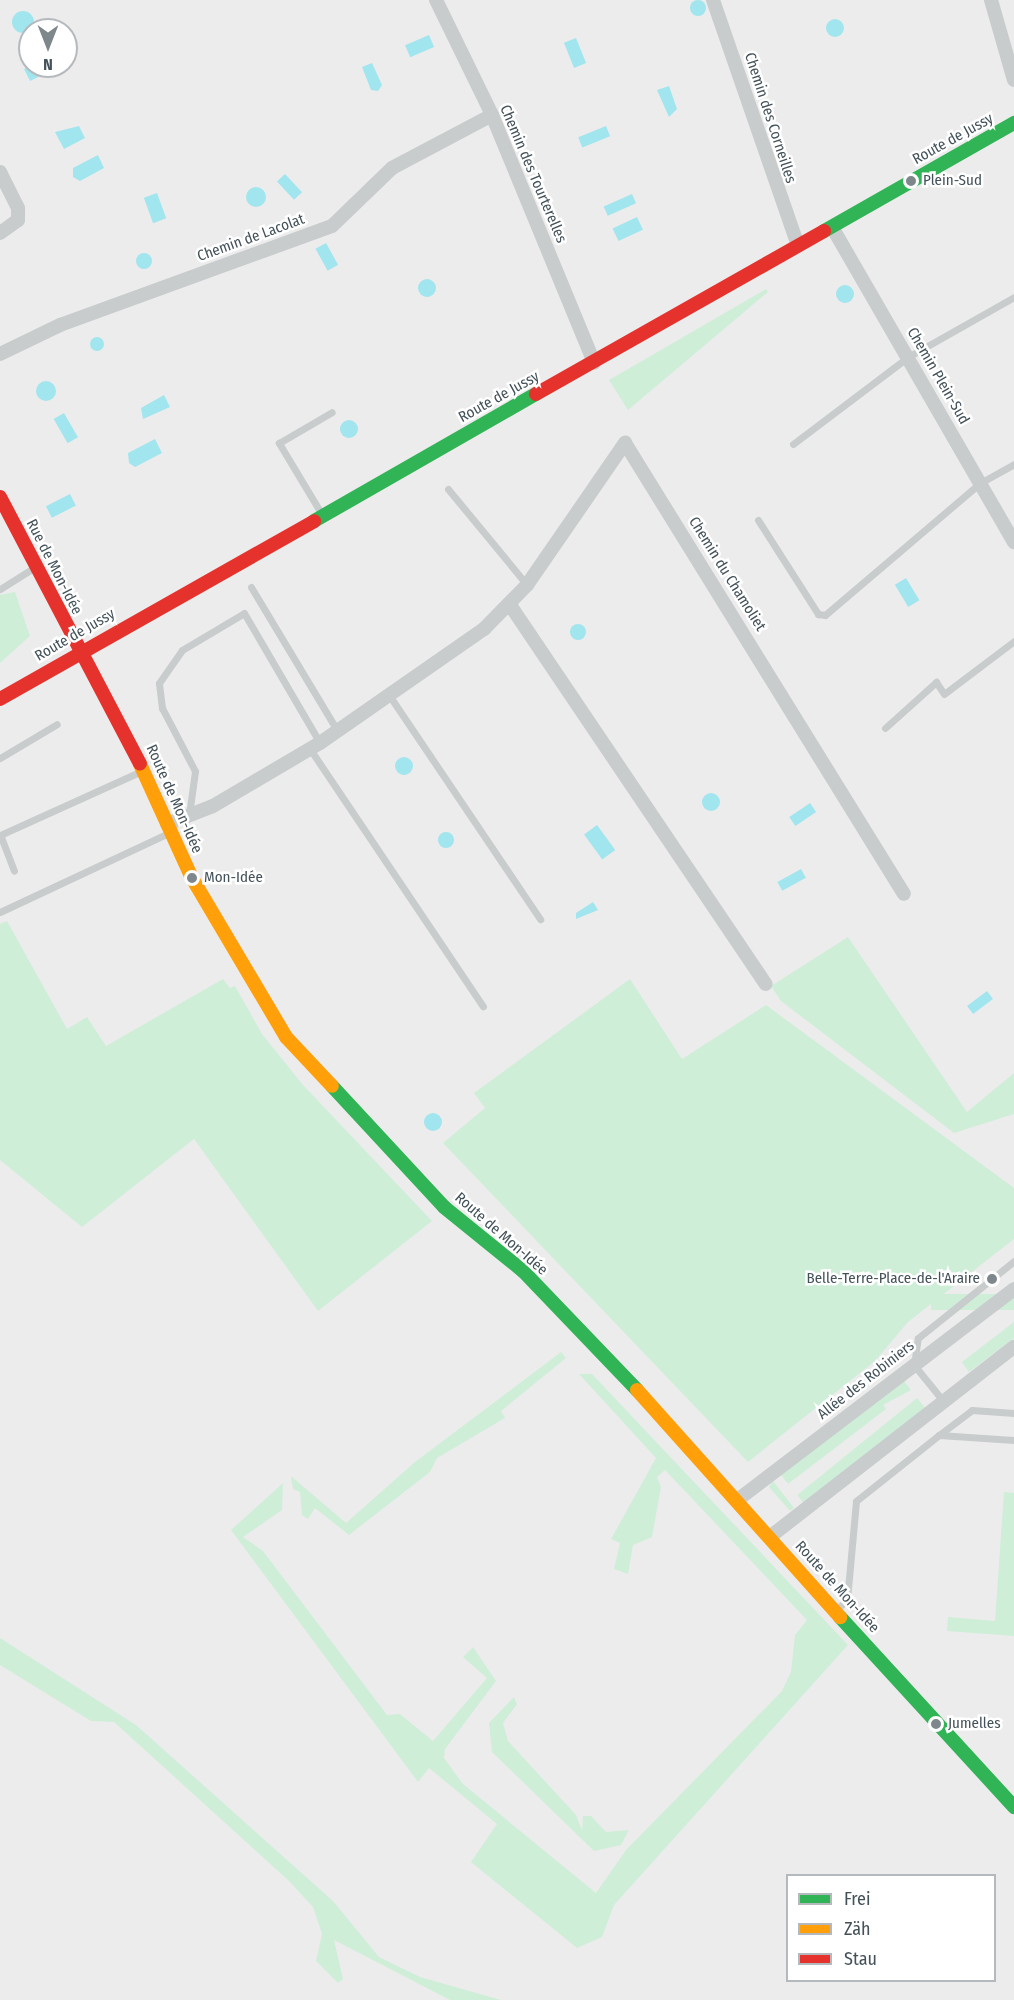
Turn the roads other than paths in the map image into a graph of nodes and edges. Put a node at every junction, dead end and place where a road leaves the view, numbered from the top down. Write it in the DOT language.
graph roads {
  1 [pos="436,0"];
  2 [pos="713,0"];
  3 [pos="991,0"];
  4 [pos="1014,80"];
  5 [pos="492,115"];
  6 [pos="1014,123"];
  7 [pos="0,172"];
  8 [pos="832,228"];
  9 [pos="0,233"];
  10 [pos="798,246"];
  11 [pos="1014,297"];
  12 [pos="0,354"];
  13 [pos="908,357"];
  14 [pos="594,363"];
  15 [pos="332,412"];
  16 [pos="793,444"];
  17 [pos="1014,464"];
  18 [pos="980,483"];
  19 [pos="448,489"];
  20 [pos="0,497"];
  21 [pos="323,515"];
  22 [pos="758,520"];
  23 [pos="1014,542"];
  24 [pos="34,567"];
  25 [pos="527,585"];
  26 [pos="251,587"];
  27 [pos="0,589"];
  28 [pos="510,605"];
  29 [pos="1014,641"];
  30 [pos="81,651"];
  31 [pos="392,698"];
  32 [pos="0,699"];
  33 [pos="57,724"];
  34 [pos="885,729"];
  35 [pos="338,732"];
  36 [pos="315,746"];
  37 [pos="0,758"];
  38 [pos="145,770"];
  39 [pos="189,815"];
  40 [pos="169,828"];
  41 [pos="0,836"];
  42 [pos="14,871"];
  43 [pos="904,894"];
  44 [pos="0,912"];
  45 [pos="540,919"];
  46 [pos="765,984"];
  47 [pos="483,1006"];
  48 [pos="1014,1261"];
  49 [pos="1014,1289"];
  50 [pos="1014,1347"];
  51 [pos="915,1365"];
  52 [pos="944,1402"];
  53 [pos="1014,1413"];
  54 [pos="939,1435"];
  55 [pos="1014,1440"];
  56 [pos="740,1498"];
  57 [pos="771,1536"];
  58 [pos="835,1611"];
  59 [pos="1014,1807"];
  1 -- 5 [label="street, Chemin des Tourterelles"];
  2 -- 10 [label="street, Chemin des Corneilles"];
  3 -- 4 [label="street"];
  5 -- 12 [label="street, Chemin de Lacolat"];
  5 -- 14 [label="street, Chemin des Tourterelles"];
  6 -- 8 [label="main road, Route de Jussy"];
  7 -- 9 [label="street"];
  8 -- 10 [label="main road, Route de Jussy"];
  8 -- 13 [label="street, Chemin Plein-Sud"];
  10 -- 14 [label="main road, Route de Jussy"];
  11 -- 13 [label="lane"];
  13 -- 16 [label="lane"];
  13 -- 18 [label="street, Chemin Plein-Sud"];
  14 -- 21 [label="main road, Route de Jussy"];
  15 -- 21 [label="lane"];
  17 -- 18 [label="lane"];
  18 -- 22 [label="lane"];
  18 -- 23 [label="street, Chemin Plein-Sud"];
  19 -- 25 [label="lane"];
  20 -- 24 [label="main road, Rue de Mon-Idée"];
  21 -- 30 [label="main road, Route de Jussy"];
  24 -- 27 [label="lane"];
  24 -- 30 [label="main road, Rue de Mon-Idée"];
  25 -- 28 [label="street, Chemin du Chamoliet"];
  25 -- 43 [label="street, Chemin du Chamoliet"];
  26 -- 35 [label="lane"];
  28 -- 31 [label="street, Chemin du Chamoliet"];
  28 -- 46 [label="street"];
  29 -- 34 [label="lane"];
  30 -- 32 [label="main road, Route de Jussy"];
  30 -- 38 [label="main road, Route de Mon-Idée"];
  31 -- 35 [label="street, Chemin du Chamoliet"];
  31 -- 45 [label="lane"];
  33 -- 37 [label="lane"];
  35 -- 36 [label="street, Chemin du Chamoliet"];
  36 -- 39 [label="street, Chemin du Chamoliet"];
  36 -- 39 [label="lane"];
  36 -- 47 [label="lane"];
  38 -- 40 [label="main road, Route de Mon-Idée"];
  38 -- 41 [label="lane"];
  39 -- 40 [label="street, Chemin du Chamoliet"];
  40 -- 44 [label="lane"];
  40 -- 56 [label="main road, Route de Mon-Idée"];
  41 -- 42 [label="lane"];
  48 -- 51 [label="lane"];
  49 -- 51 [label="street, Allée des Robiniers"];
  50 -- 52 [label="street"];
  51 -- 52 [label="lane"];
  51 -- 56 [label="street, Allée des Robiniers"];
  52 -- 57 [label="street"];
  53 -- 54 [label="lane"];
  54 -- 55 [label="lane"];
  54 -- 58 [label="lane"];
  56 -- 57 [label="main road, Route de Mon-Idée"];
  57 -- 58 [label="main road, Route de Mon-Idée"];
  58 -- 59 [label="main road, Route de Mon-Idée"];
}
